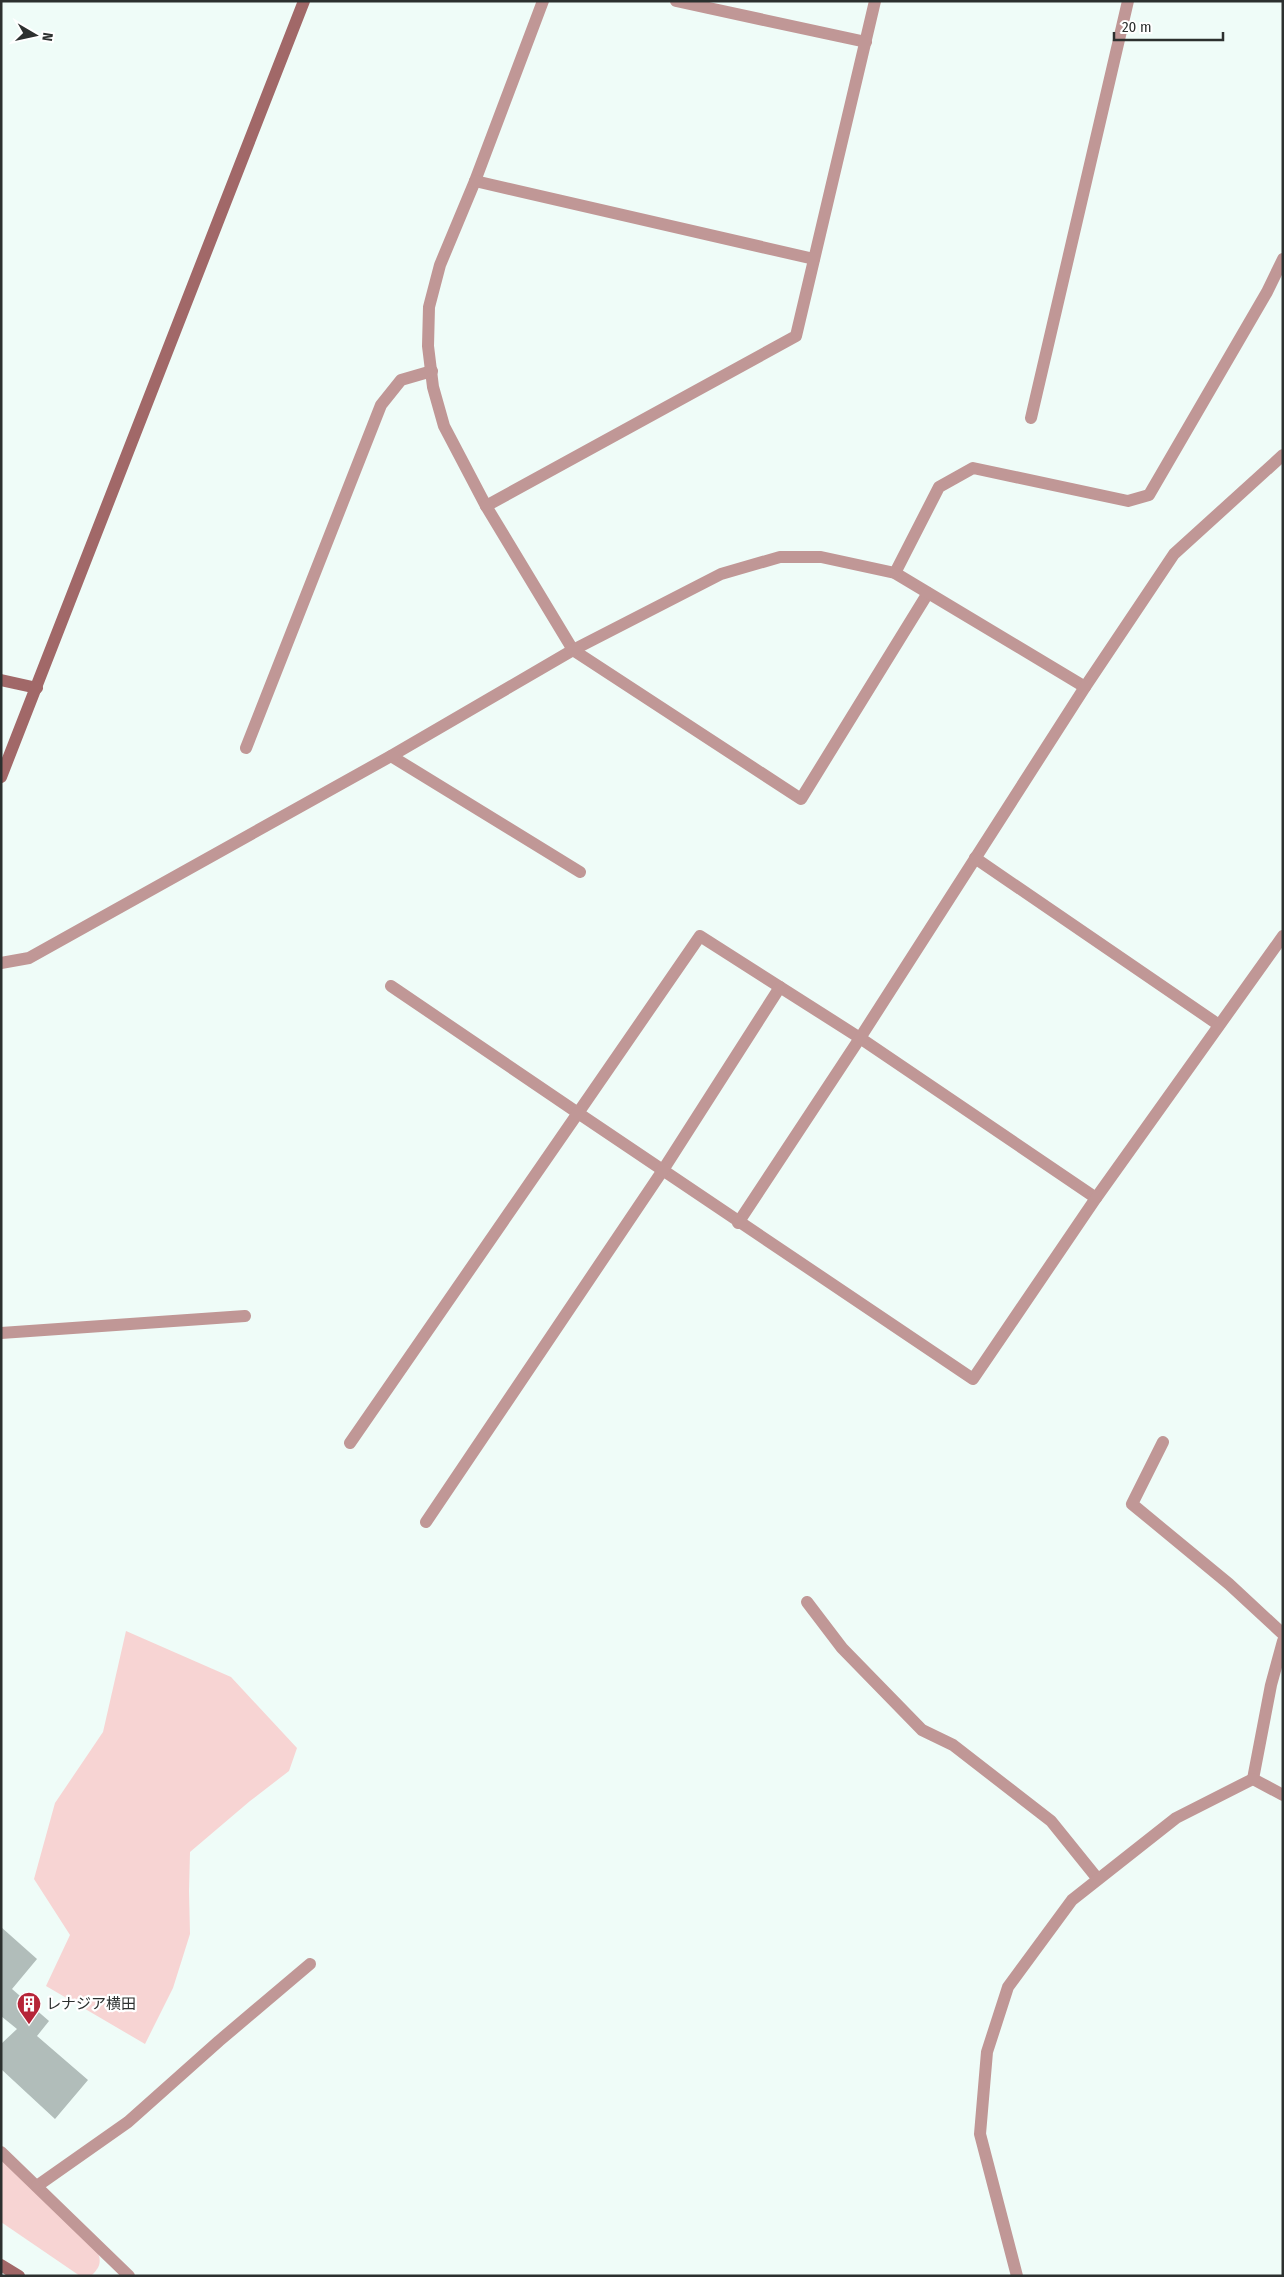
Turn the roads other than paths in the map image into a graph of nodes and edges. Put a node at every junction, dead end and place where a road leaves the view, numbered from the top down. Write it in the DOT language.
graph roads {
  1 [pos="304,1"];
  2 [pos="543,1"];
  3 [pos="676,1"];
  4 [pos="875,1"];
  5 [pos="1128,1"];
  6 [pos="866,42"];
  7 [pos="475,180"];
  8 [pos="814,259"];
  9 [pos="1283,259"];
  10 [pos="432,372"];
  11 [pos="1031,418"];
  12 [pos="1283,456"];
  13 [pos="486,506"];
  14 [pos="895,573"];
  15 [pos="928,593"];
  16 [pos="573,650"];
  17 [pos="1,680"];
  18 [pos="1085,687"];
  19 [pos="37,688"];
  20 [pos="246,748"];
  21 [pos="391,756"];
  22 [pos="1,777"];
  23 [pos="975,858"];
  24 [pos="580,872"];
  25 [pos="1283,936"];
  26 [pos="1,964"];
  27 [pos="391,986"];
  28 [pos="780,987"];
  29 [pos="1218,1025"];
  30 [pos="860,1038"];
  31 [pos="578,1114"];
  32 [pos="663,1170"];
  33 [pos="1096,1198"];
  34 [pos="738,1223"];
  35 [pos="245,1316"];
  36 [pos="1,1333"];
  37 [pos="1163,1442"];
  38 [pos="350,1443"];
  39 [pos="426,1522"];
  40 [pos="807,1602"];
  41 [pos="1283,1634"];
  42 [pos="1283,1641"];
  43 [pos="1253,1779"];
  44 [pos="1283,1795"];
  45 [pos="1097,1878"];
  46 [pos="310,1964"];
  47 [pos="1,2152"];
  48 [pos="37,2186"];
  49 [pos="1,2265"];
  50 [pos="19,2276"];
  51 [pos="129,2276"];
  52 [pos="1017,2276"];
  1 -- 19 [label="street"];
  2 -- 7 [label="street"];
  3 -- 6 [label="street"];
  4 -- 6 [label="street"];
  5 -- 11 [label="street"];
  6 -- 8 [label="street"];
  7 -- 8 [label="street"];
  7 -- 10 [label="street"];
  8 -- 13 [label="street"];
  9 -- 14 [label="street"];
  10 -- 13 [label="street"];
  10 -- 20 [label="street"];
  12 -- 18 [label="street"];
  13 -- 16 [label="street"];
  14 -- 15 [label="street"];
  14 -- 16 [label="street"];
  15 -- 16 [label="street"];
  15 -- 18 [label="street"];
  16 -- 21 [label="street"];
  17 -- 19 [label="street"];
  18 -- 23 [label="street"];
  19 -- 22 [label="street"];
  21 -- 24 [label="street"];
  21 -- 26 [label="street"];
  23 -- 29 [label="street"];
  23 -- 30 [label="street"];
  25 -- 29 [label="street"];
  27 -- 31 [label="street"];
  28 -- 30 [label="street"];
  28 -- 31 [label="street"];
  28 -- 32 [label="street"];
  29 -- 33 [label="street"];
  30 -- 33 [label="street"];
  30 -- 34 [label="street"];
  31 -- 32 [label="street"];
  31 -- 38 [label="street"];
  32 -- 34 [label="street"];
  32 -- 39 [label="street"];
  33 -- 34 [label="street"];
  35 -- 36 [label="street"];
  37 -- 41 [label="street"];
  40 -- 45 [label="street"];
  42 -- 43 [label="street"];
  43 -- 44 [label="street"];
  43 -- 45 [label="street"];
  45 -- 52 [label="street"];
  46 -- 48 [label="street"];
  47 -- 48 [label="street"];
  48 -- 51 [label="street"];
  49 -- 50 [label="street"];
}
